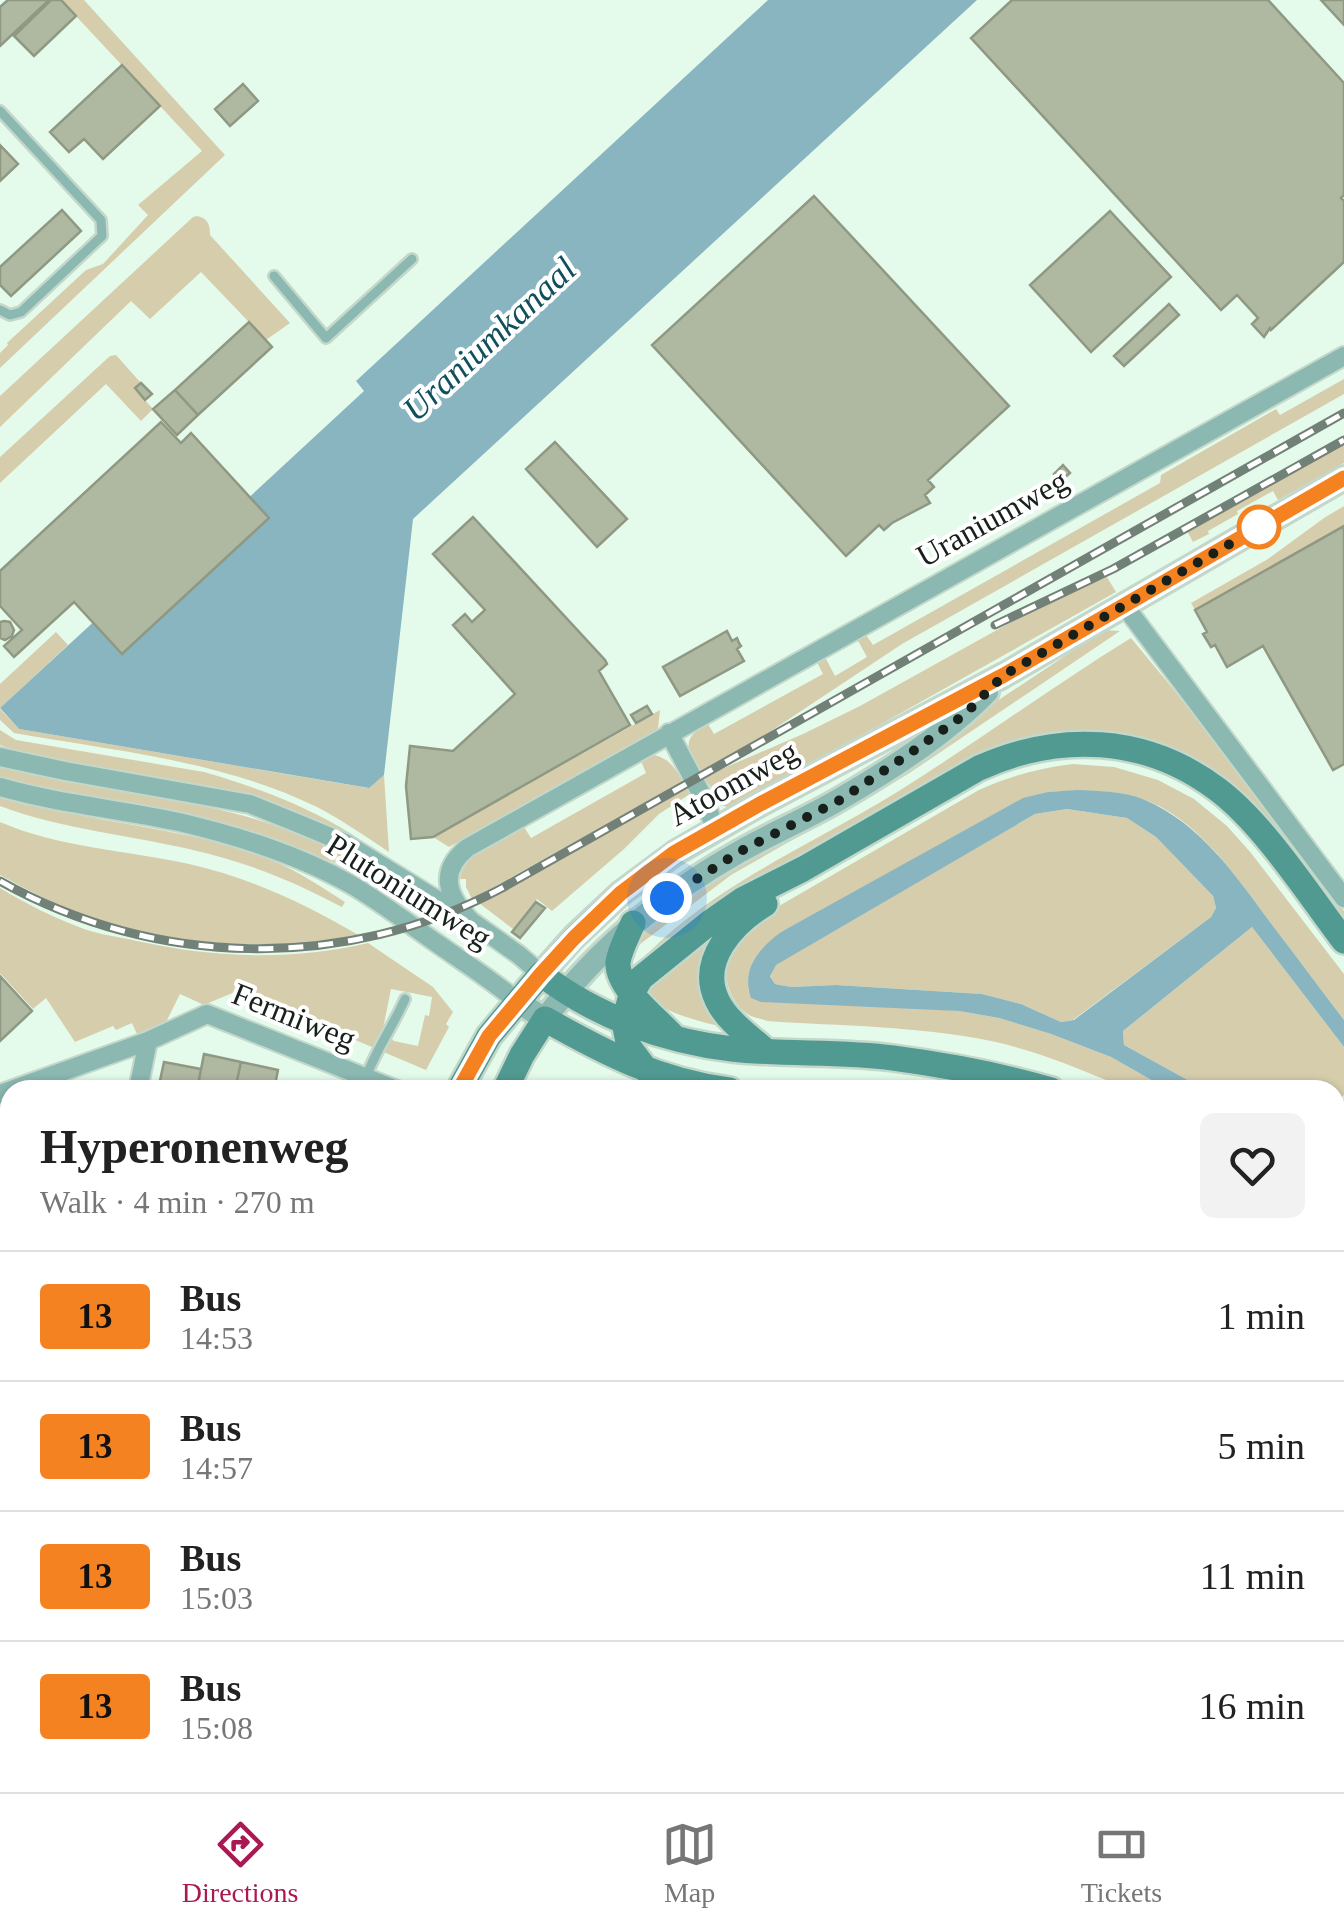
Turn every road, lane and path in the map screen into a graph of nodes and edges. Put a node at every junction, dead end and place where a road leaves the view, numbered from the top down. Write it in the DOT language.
graph roads {
  1 [pos="0,111"];
  2 [pos="412,259"];
  3 [pos="274,276"];
  4 [pos="0,310"];
  5 [pos="1344,356"];
  6 [pos="1344,478"];
  7 [pos="1124,605"];
  8 [pos="1004,675"];
  9 [pos="670,733"];
  10 [pos="0,757"];
  11 [pos="0,788"];
  12 [pos="716,829"];
  13 [pos="1344,898"];
  14 [pos="470,921"];
  15 [pos="633,923"];
  16 [pos="1344,941"];
  17 [pos="1344,959"];
  18 [pos="541,974"];
  19 [pos="565,992"];
  20 [pos="630,995"];
  21 [pos="405,999"];
  22 [pos="518,1002"];
  23 [pos="545,1019"];
  24 [pos="624,1022"];
  25 [pos="674,1036"];
  26 [pos="148,1041"];
  27 [pos="766,1052"];
  28 [pos="647,1072"];
  29 [pos="366,1077"];
  30 [pos="39,1080"];
  31 [pos="140,1080"];
  32 [pos="373,1080"];
  33 [pos="465,1080"];
  34 [pos="510,1080"];
  35 [pos="679,1080"];
  36 [pos="1015,1080"];
  1 -- 4 [label="lane"];
  2 -- 3 [label="lane"];
  5 -- 9 [label="street, Uraniumweg"];
  6 -- 7 [label="street, Atoomweg"];
  7 -- 8 [label="street, Atoomweg"];
  7 -- 13 [label="street"];
  8 -- 12 [label="street, Atoomweg"];
  8 -- 15 [label="street, Atoomweg"];
  9 -- 12 [label="street"];
  9 -- 14 [label="street, Uraniumweg"];
  10 -- 14 [label="street, Plutoniumweg"];
  11 -- 22 [label="street, Plutoniumweg"];
  12 -- 18 [label="street, Atoomweg"];
  14 -- 18 [label="street, Plutoniumweg"];
  15 -- 19 [label="street, Atoomweg"];
  15 -- 20 [label="main road"];
  16 -- 20 [label="main road"];
  17 -- 27 [label="main road"];
  18 -- 19 [label="main road, Plutoniumweg"];
  18 -- 22 [label="main road, Atoomweg"];
  19 -- 23 [label="street, Atoomweg"];
  19 -- 24 [label="main road, Plutoniumweg"];
  20 -- 24 [label="main road"];
  20 -- 25 [label="main road"];
  21 -- 29 [label="lane"];
  22 -- 23 [label="street, Plutoniumweg"];
  22 -- 33 [label="main road, Atoomweg"];
  23 -- 28 [label="main road, Plutoniumweg"];
  23 -- 34 [label="main road, Atoomweg"];
  24 -- 25 [label="main road, Plutoniumweg"];
  24 -- 28 [label="main road"];
  25 -- 27 [label="main road, Plutoniumweg"];
  26 -- 29 [label="street, Fermiweg"];
  26 -- 30 [label="street, Fermiweg"];
  26 -- 31 [label="street"];
  27 -- 36 [label="main road, Plutoniumweg"];
  28 -- 35 [label="main road, Plutoniumweg"];
  29 -- 32 [label="street, Fermiweg"];
}
